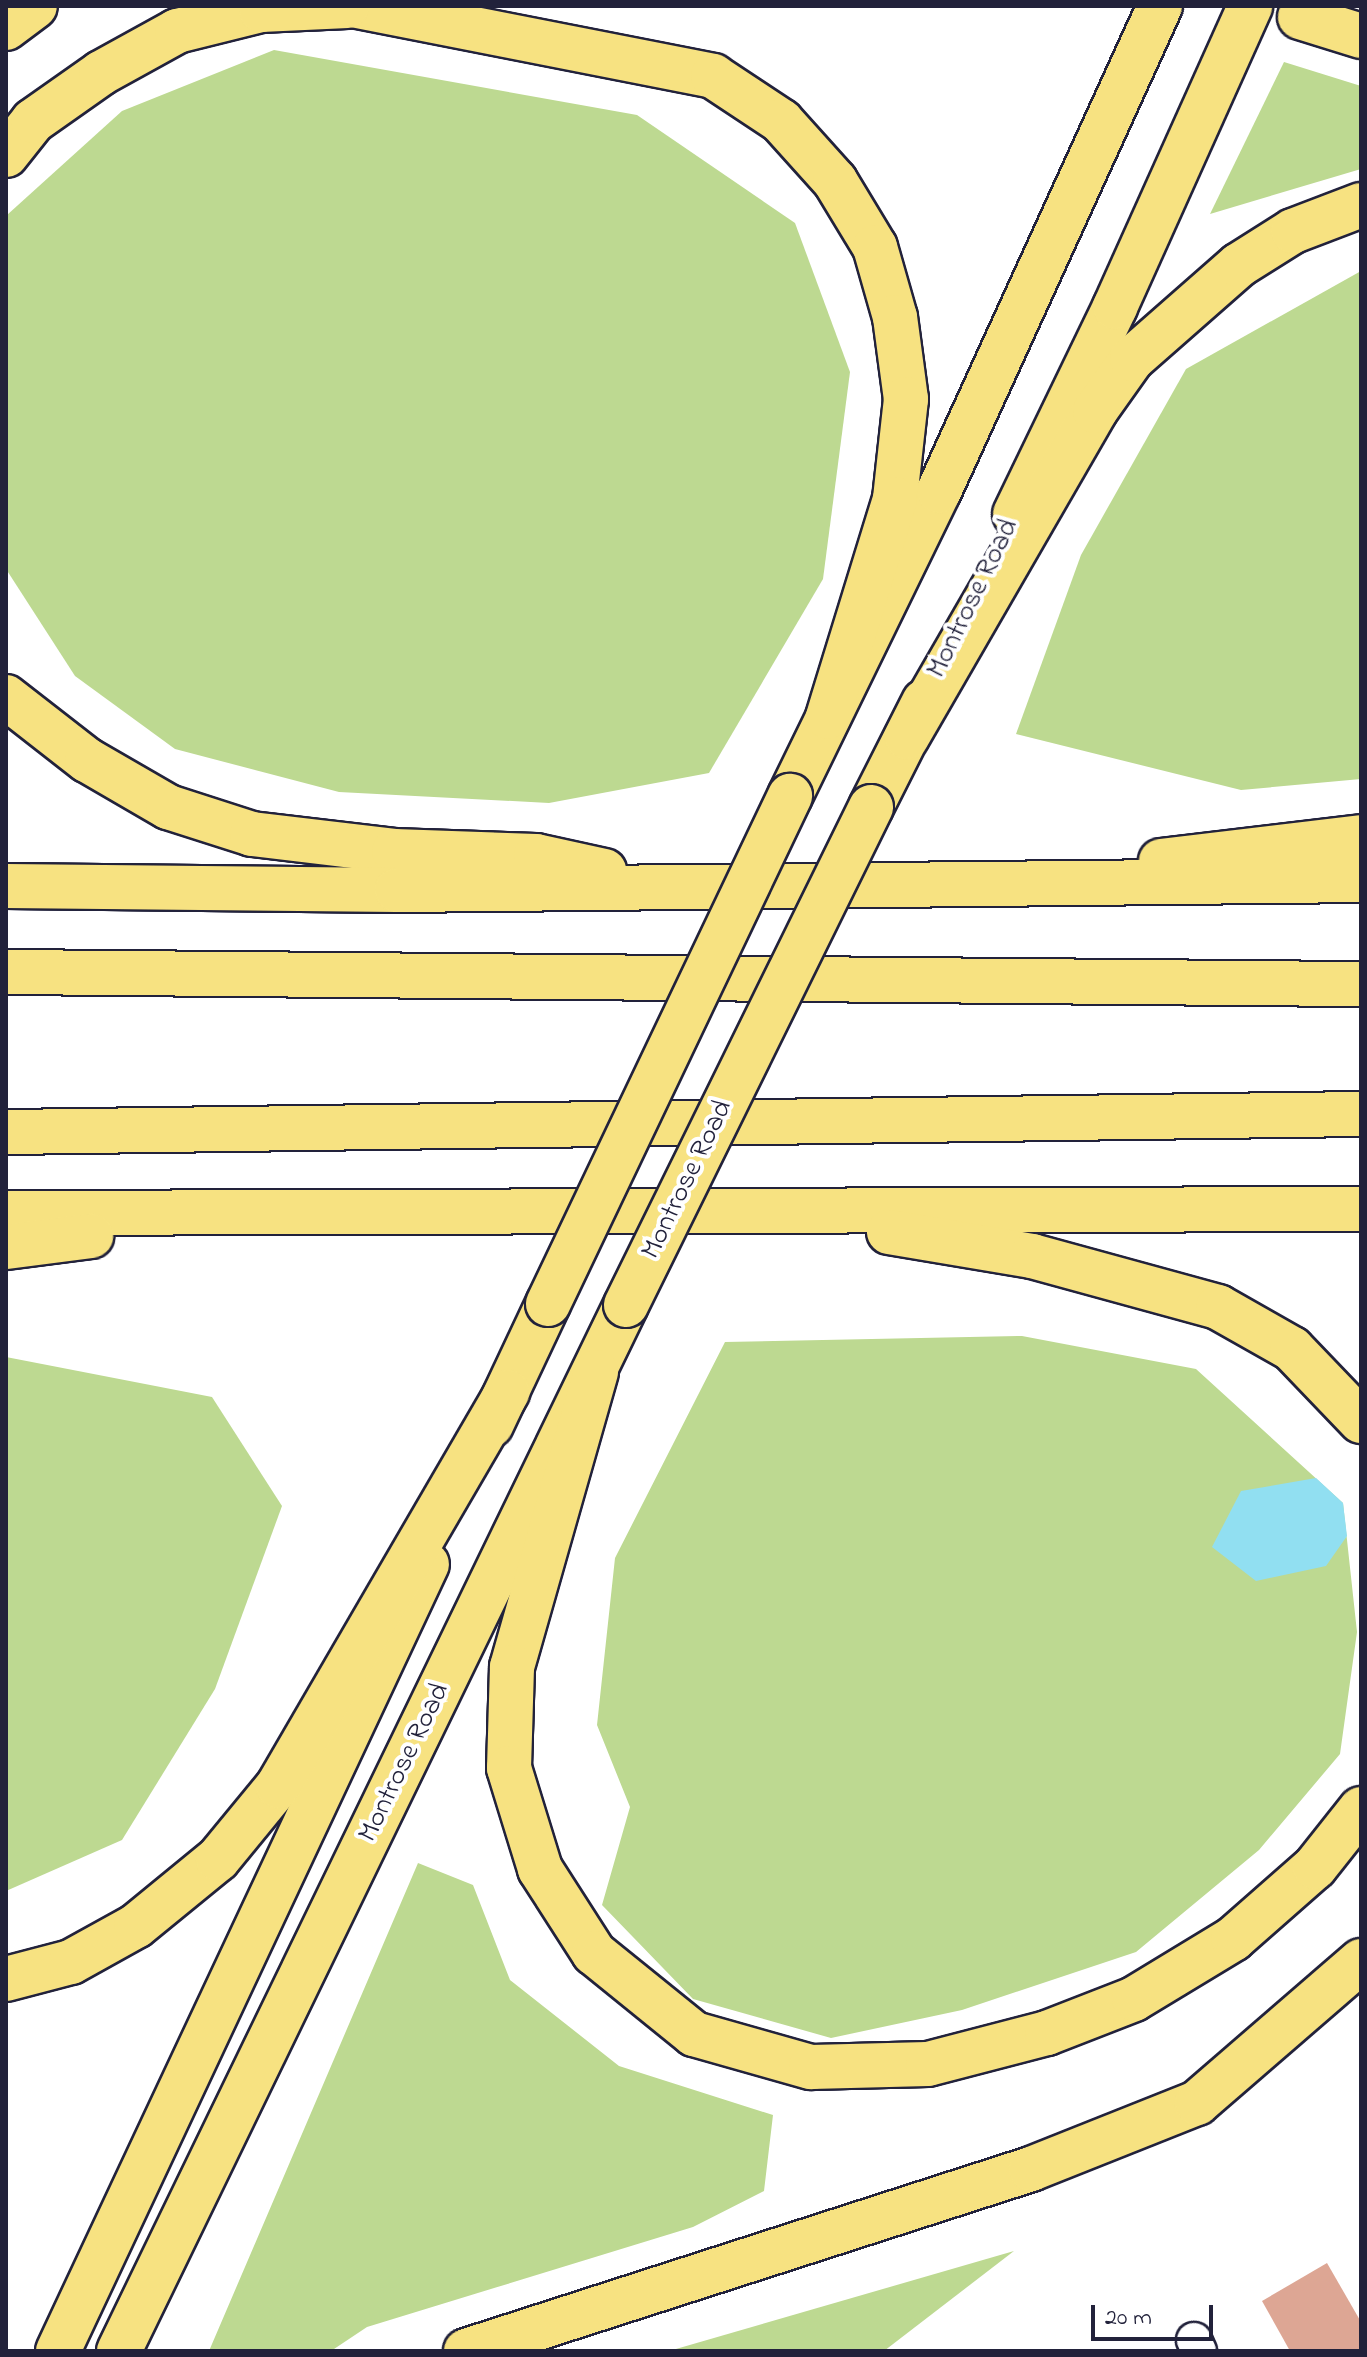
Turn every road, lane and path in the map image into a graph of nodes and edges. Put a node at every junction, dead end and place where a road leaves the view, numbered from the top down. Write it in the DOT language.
graph roads {
  1 [pos="35,6"];
  2 [pos="347,6"];
  3 [pos="357,6"];
  4 [pos="1160,6"];
  5 [pos="1250,6"];
  6 [pos="1300,17"];
  7 [pos="6,28"];
  8 [pos="1361,36"];
  9 [pos="6,155"];
  10 [pos="1361,205"];
  11 [pos="6,697"];
  12 [pos="828,717"];
  13 [pos="907,737"];
  14 [pos="1361,837"];
  15 [pos="1361,880"];
  16 [pos="965,885"];
  17 [pos="6,886"];
  18 [pos="677,888"];
  19 [pos="6,972"];
  20 [pos="1361,984"];
  21 [pos="1361,1114"];
  22 [pos="6,1132"];
  23 [pos="1361,1209"];
  24 [pos="764,1212"];
  25 [pos="6,1213"];
  26 [pos="195,1213"];
  27 [pos="6,1247"];
  28 [pos="596,1372"];
  29 [pos="507,1392"];
  30 [pos="1361,1421"];
  31 [pos="1361,1809"];
  32 [pos="1361,1961"];
  33 [pos="6,1979"];
  34 [pos="58,2351"];
  35 [pos="119,2351"];
  36 [pos="466,2351"];
  1 -- 7 [label="main road"];
  2 -- 9 [label="main road"];
  3 -- 12 [label="main road"];
  4 -- 12 [label="main road"];
  5 -- 13 [label="main road, Montrose Road"];
  6 -- 8 [label="main road"];
  10 -- 13 [label="main road"];
  11 -- 18 [label="main road"];
  12 -- 29 [label="main road, bridge"];
  13 -- 28 [label="main road, Montrose Road, bridge"];
  14 -- 16 [label="main road"];
  15 -- 16 [label="main road"];
  16 -- 18 [label="main road"];
  17 -- 18 [label="main road"];
  19 -- 20 [label="main road"];
  21 -- 22 [label="main road"];
  23 -- 24 [label="main road"];
  24 -- 26 [label="main road"];
  24 -- 30 [label="main road"];
  25 -- 26 [label="main road"];
  26 -- 27 [label="main road"];
  28 -- 31 [label="main road"];
  28 -- 35 [label="main road, Montrose Road"];
  29 -- 33 [label="main road"];
  29 -- 34 [label="main road"];
  32 -- 36 [label="main road"];
}
